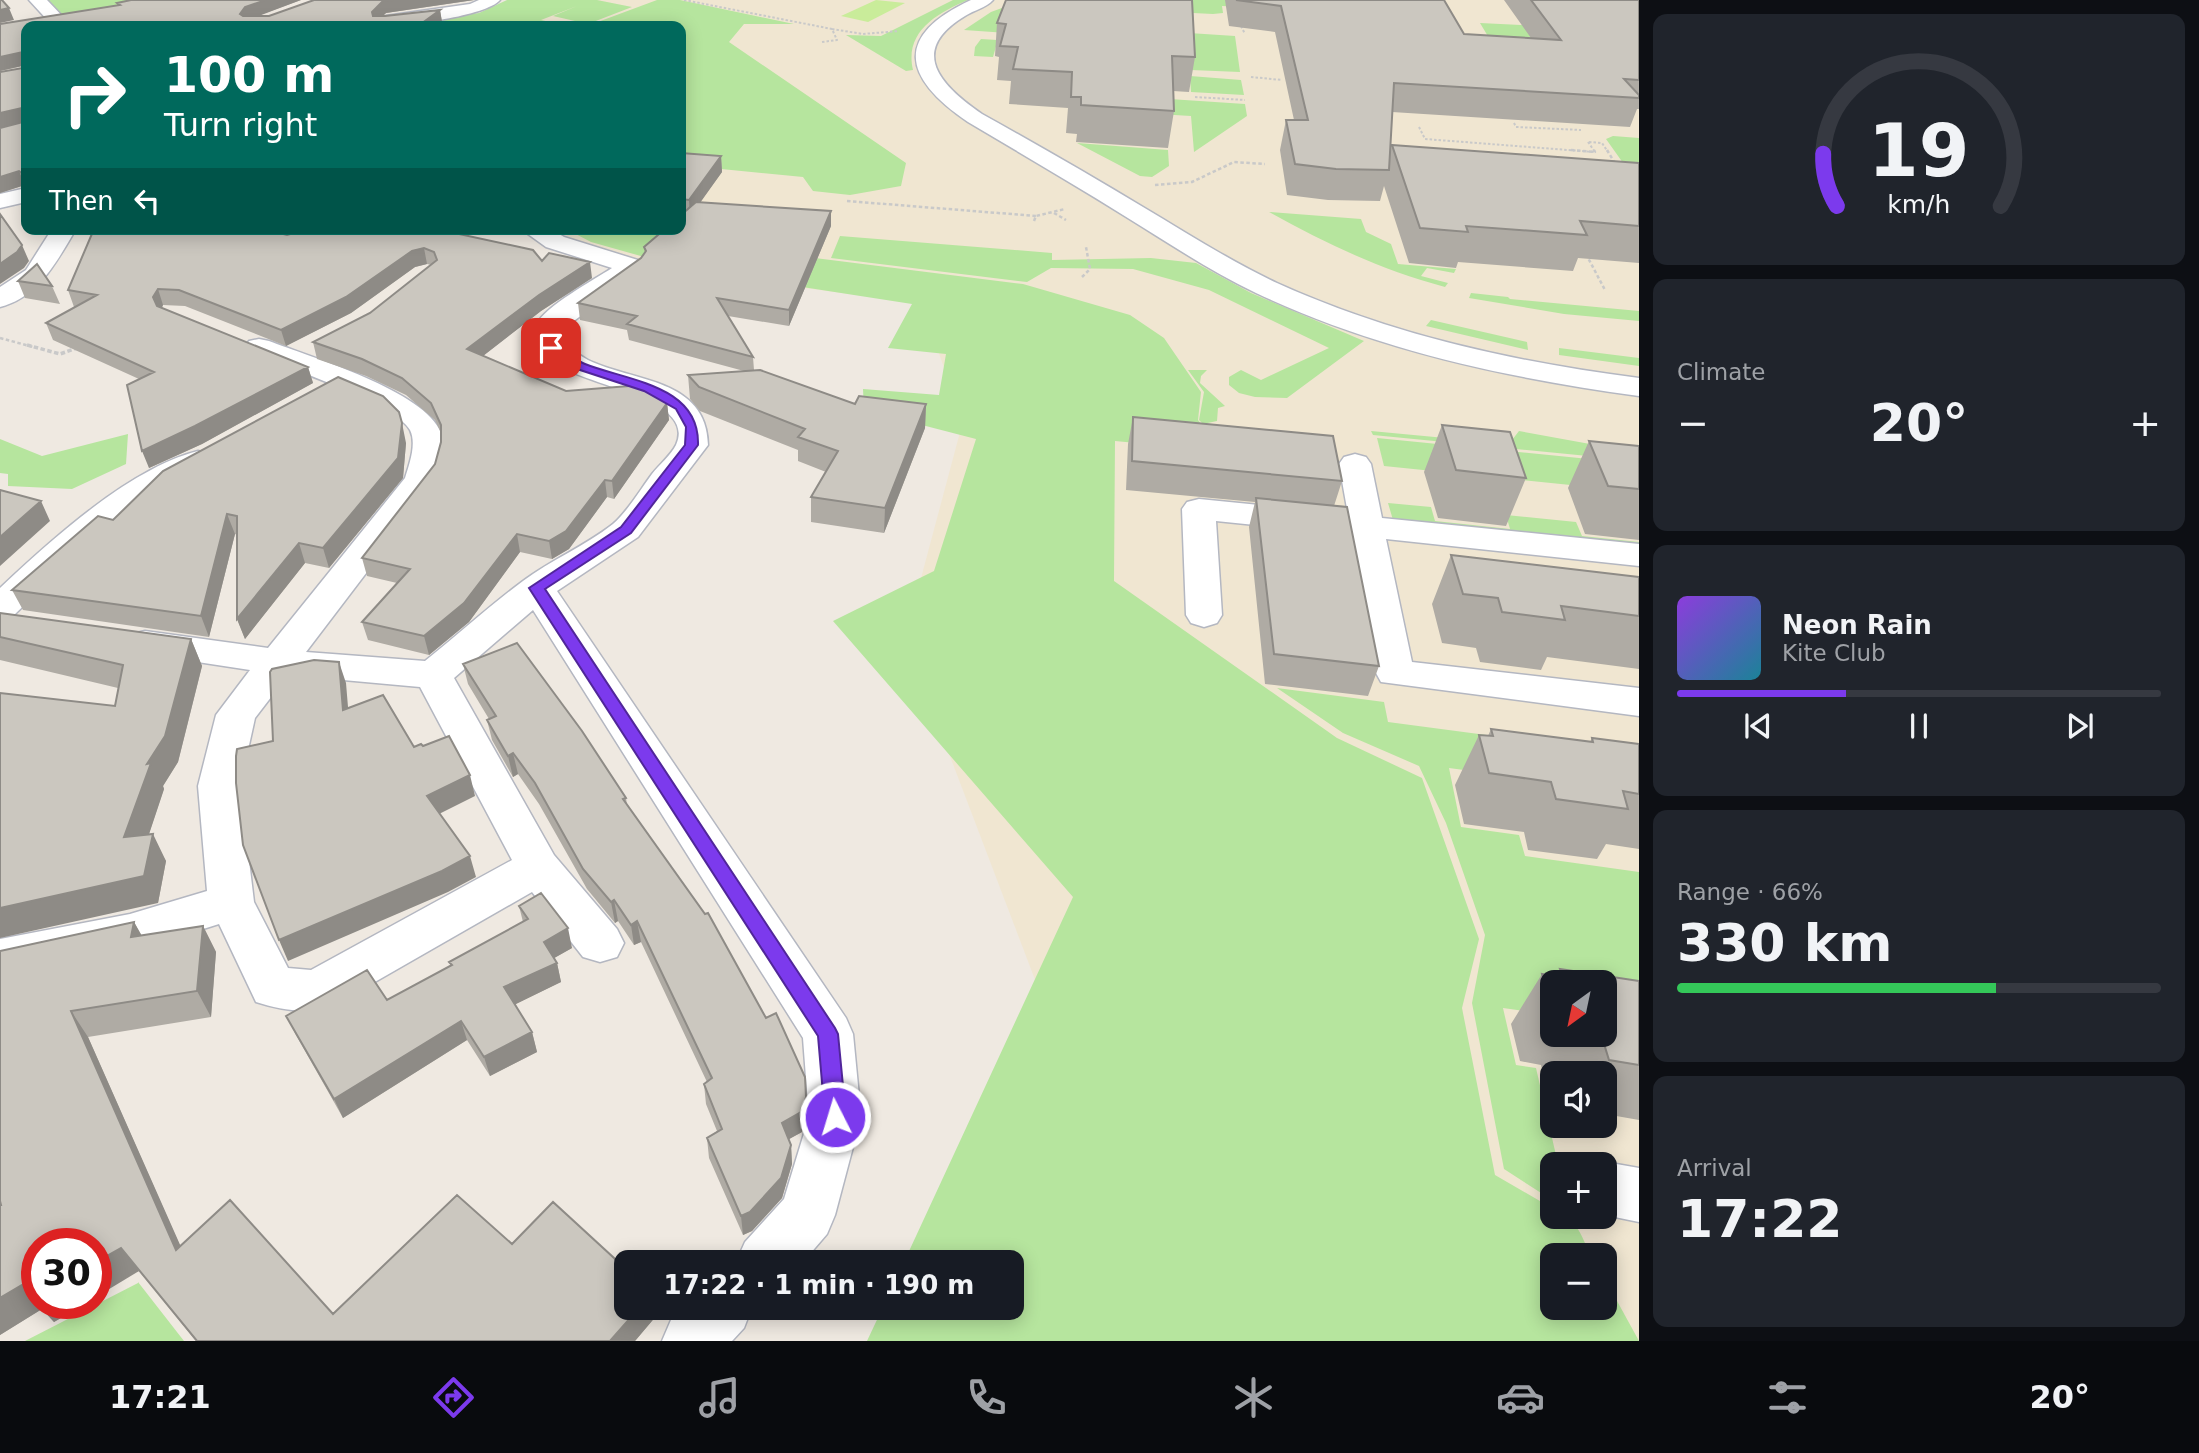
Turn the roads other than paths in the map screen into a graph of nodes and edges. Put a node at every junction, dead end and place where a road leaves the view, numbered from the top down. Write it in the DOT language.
graph roads {
  1 [pos="37,0"];
  2 [pos="492,0"];
  3 [pos="985,0"];
  4 [pos="51,21"];
  5 [pos="391,21"];
  6 [pos="21,196"];
  7 [pos="0,201"];
  8 [pos="60,235"];
  9 [pos="543,235"];
  10 [pos="12,285"];
  11 [pos="0,299"];
  12 [pos="238,339"];
  13 [pos="326,340"];
  14 [pos="289,359"];
  15 [pos="344,381"];
  16 [pos="1639,387"];
  17 [pos="308,400"];
  18 [pos="226,447"];
  19 [pos="1355,464"];
  20 [pos="1366,526"];
  21 [pos="1639,555"];
  22 [pos="16,575"];
  23 [pos="537,588"];
  24 [pos="1204,615"];
  25 [pos="9,618"];
  26 [pos="106,637"];
  27 [pos="279,662"];
  28 [pos="433,675"];
  29 [pos="1639,702"];
  30 [pos="538,867"];
  31 [pos="231,902"];
  32 [pos="600,943"];
  33 [pos="0,959"];
  34 [pos="1617,1191"];
  35 [pos="1639,1195"];
  36 [pos="776,1250"];
  37 [pos="711,1320"];
  38 [pos="692,1341"];
  1 -- 4 [label="street"];
  2 -- 5 [label="street"];
  3 -- 16 [label="street"];
  6 -- 7 [label="street"];
  8 -- 10 [label="street"];
  9 -- 23 [label="street"];
  10 -- 11 [label="street"];
  12 -- 14 [label="street"];
  13 -- 14 [label="street"];
  14 -- 15 [label="street"];
  15 -- 17 [label="street"];
  15 -- 27 [label="street"];
  18 -- 22 [label="street"];
  19 -- 20 [label="street"];
  20 -- 21 [label="street"];
  20 -- 24 [label="street"];
  20 -- 29 [label="street"];
  22 -- 25 [label="street"];
  23 -- 28 [label="street"];
  23 -- 36 [label="street"];
  26 -- 27 [label="street"];
  27 -- 28 [label="street"];
  27 -- 31 [label="street"];
  28 -- 30 [label="street"];
  30 -- 31 [label="street"];
  30 -- 32 [label="street"];
  31 -- 33 [label="street"];
  34 -- 35 [label="street"];
  37 -- 38 [label="street"];
}
